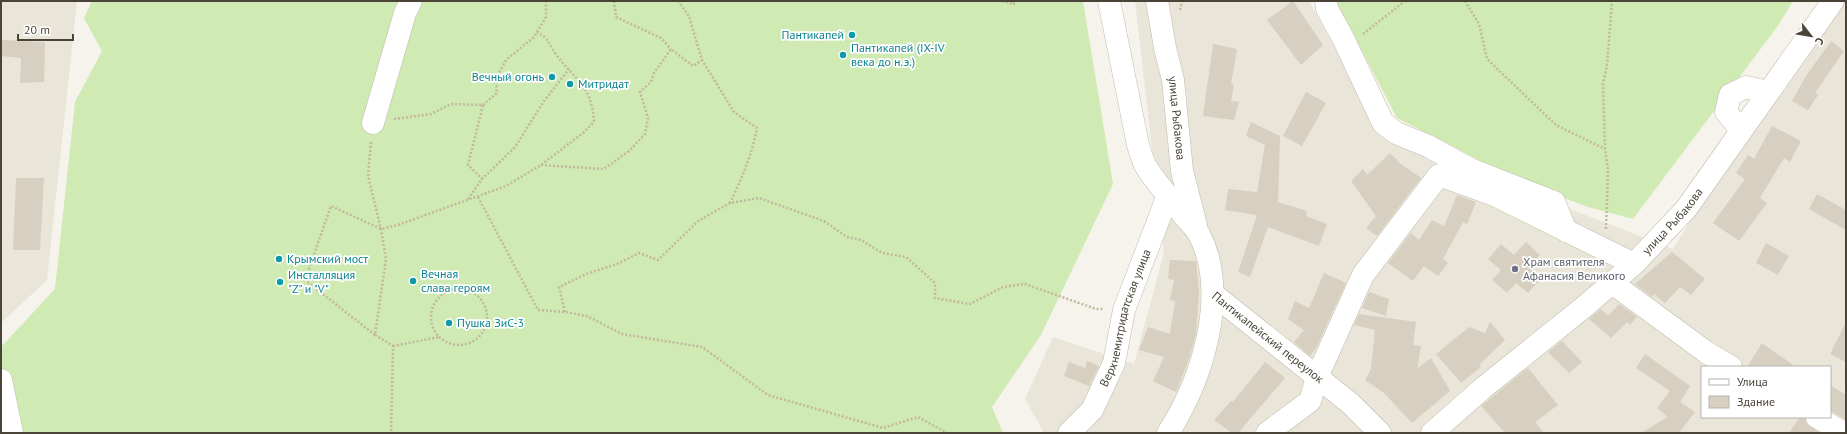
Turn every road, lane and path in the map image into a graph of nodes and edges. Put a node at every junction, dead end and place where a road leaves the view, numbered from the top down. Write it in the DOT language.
graph roads {
  1 [pos="411,1"];
  2 [pos="546,1"];
  3 [pos="614,1"];
  4 [pos="678,1"];
  5 [pos="1002,1"];
  6 [pos="1014,1"];
  7 [pos="1109,1"];
  8 [pos="1157,1"];
  9 [pos="1326,1"];
  10 [pos="1405,1"];
  11 [pos="1465,1"];
  12 [pos="1612,1"];
  13 [pos="1833,1"];
  14 [pos="537,32"];
  15 [pos="1343,38"];
  16 [pos="671,49"];
  17 [pos="702,60"];
  18 [pos="569,69"];
  19 [pos="1768,92"];
  20 [pos="483,105"];
  21 [pos="373,123"];
  22 [pos="1741,130"];
  23 [pos="1605,149"];
  24 [pos="541,165"];
  25 [pos="482,179"];
  26 [pos="1168,195"];
  27 [pos="478,196"];
  28 [pos="468,199"];
  29 [pos="730,203"];
  30 [pos="381,229"];
  31 [pos="1566,231"];
  32 [pos="1199,234"];
  33 [pos="1601,247"];
  34 [pos="1634,264"];
  35 [pos="1612,283"];
  36 [pos="1213,294"];
  37 [pos="1124,310"];
  38 [pos="565,312"];
  39 [pos="375,335"];
  40 [pos="440,337"];
  41 [pos="393,346"];
  42 [pos="1729,366"];
  43 [pos="1317,377"];
  44 [pos="1,380"];
  45 [pos="1819,418"];
  46 [pos="12,433"];
  47 [pos="391,433"];
  48 [pos="947,433"];
  49 [pos="1069,433"];
  50 [pos="1168,433"];
  51 [pos="1267,433"];
  52 [pos="1380,433"];
  53 [pos="1432,433"];
  54 [pos="1844,433"];
  1 -- 21 [label="street"];
  2 -- 14 [label="path"];
  3 -- 16 [label="path"];
  4 -- 17 [label="path"];
  5 -- 6 [label="path"];
  7 -- 26 [label="street"];
  8 -- 32 [label="street, улица Рыбакова"];
  9 -- 15 [label="street"];
  10 -- 15 [label="path"];
  11 -- 23 [label="path"];
  12 -- 23 [label="path"];
  13 -- 19 [label="street, улица Рыбакова"];
  14 -- 18 [label="path"];
  14 -- 20 [label="path"];
  15 -- 31 [label="street"];
  16 -- 17 [label="path"];
  16 -- 24 [label="path"];
  17 -- 29 [label="path"];
  18 -- 24 [label="path"];
  18 -- 25 [label="path"];
  19 -- 22 [label="street, улица Рыбакова"];
  19 -- 22 [label="street"];
  20 -- 21 [label="path"];
  20 -- 25 [label="path"];
  21 -- 30 [label="path"];
  22 -- 34 [label="street, улица Рыбакова"];
  23 -- 33 [label="path"];
  24 -- 27 [label="path"];
  25 -- 28 [label="path"];
  26 -- 32 [label="street"];
  26 -- 37 [label="street, Верхнемитридатская улица"];
  27 -- 28 [label="path"];
  27 -- 38 [label="path"];
  28 -- 30 [label="path"];
  29 -- 37 [label="path"];
  29 -- 38 [label="path"];
  30 -- 39 [label="path"];
  30 -- 39 [label="path"];
  31 -- 33 [label="street"];
  31 -- 43 [label="street"];
  32 -- 36 [label="street"];
  33 -- 34 [label="street"];
  34 -- 35 [label="street, улица Рыбакова"];
  35 -- 42 [label="street"];
  35 -- 53 [label="street, улица Рыбакова"];
  36 -- 43 [label="street, Пантикапейский переулок"];
  36 -- 50 [label="street, Пантикапейский переулок"];
  37 -- 49 [label="street, Верхнемитридатская улица"];
  38 -- 48 [label="path"];
  39 -- 41 [label="path"];
  40 -- 40 [label="path"];
  40 -- 41 [label="path"];
  41 -- 47 [label="path"];
  43 -- 51 [label="street"];
  43 -- 52 [label="street, Пантикапейский переулок"];
  44 -- 46 [label="street"];
  45 -- 54 [label="street"];
}
